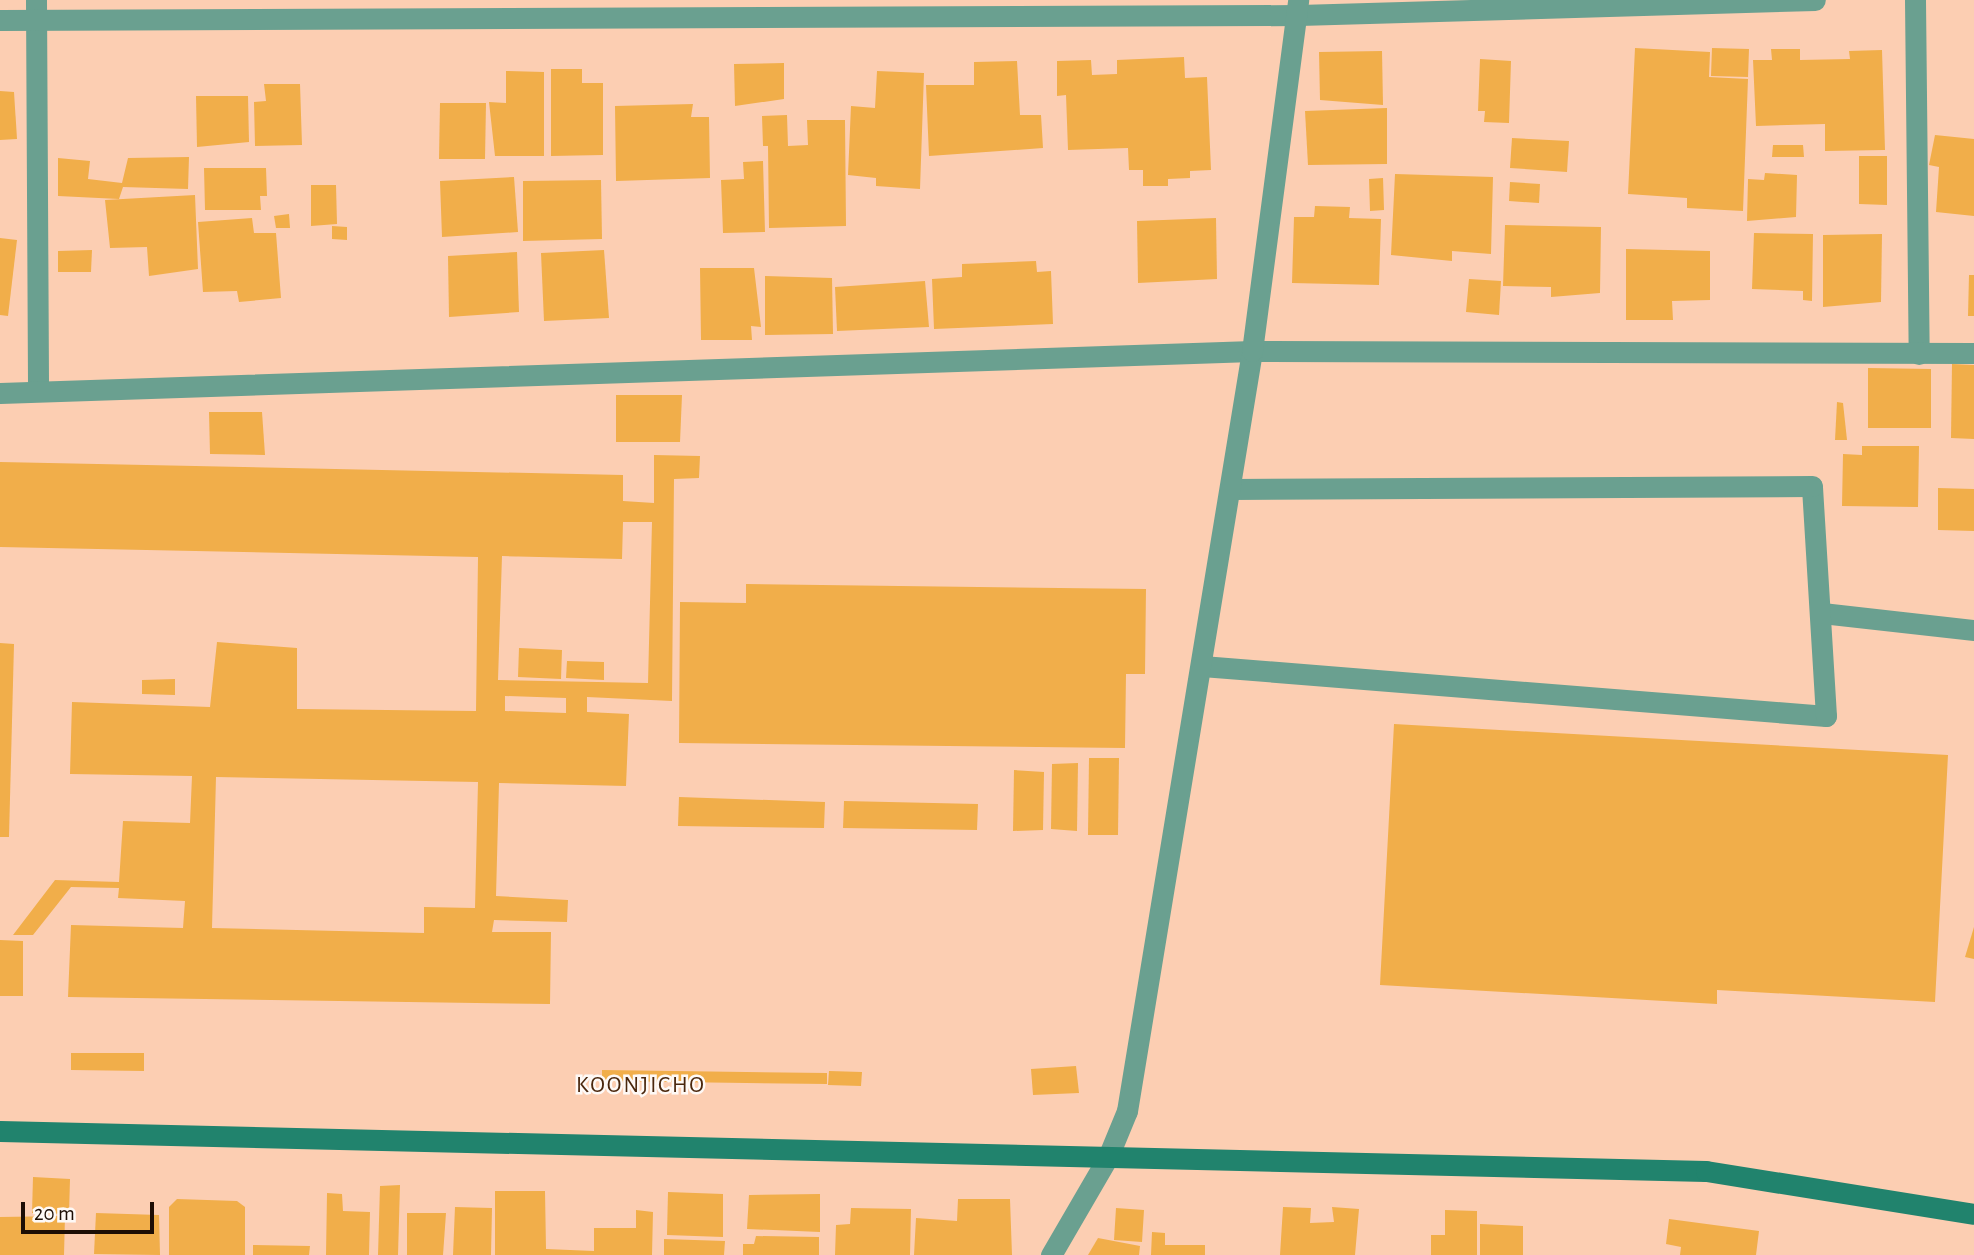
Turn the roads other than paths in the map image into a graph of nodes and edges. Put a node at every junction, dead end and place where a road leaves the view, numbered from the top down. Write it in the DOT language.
graph roads {
  1 [pos="1815,0"];
  2 [pos="1915,0"];
  3 [pos="1299,7"];
  4 [pos="36,9"];
  5 [pos="0,20"];
  6 [pos="1252,351"];
  7 [pos="1919,354"];
  8 [pos="1974,354"];
  9 [pos="38,391"];
  10 [pos="0,393"];
  11 [pos="1230,489"];
  12 [pos="1822,612"];
  13 [pos="1974,631"];
  14 [pos="1202,666"];
  15 [pos="0,1131"];
  16 [pos="1108,1157"];
  17 [pos="1974,1214"];
  18 [pos="1051,1255"];
  1 -- 3 [label="street"];
  2 -- 7 [label="street"];
  3 -- 4 [label="street"];
  3 -- 6 [label="street"];
  4 -- 5 [label="street"];
  4 -- 9 [label="street"];
  6 -- 7 [label="street"];
  6 -- 9 [label="street"];
  6 -- 11 [label="street"];
  7 -- 8 [label="street"];
  9 -- 10 [label="street"];
  11 -- 12 [label="street"];
  11 -- 14 [label="street"];
  12 -- 13 [label="street"];
  12 -- 14 [label="street"];
  14 -- 16 [label="street"];
  15 -- 16 [label="street"];
  16 -- 17 [label="street"];
  16 -- 18 [label="street"];
}
